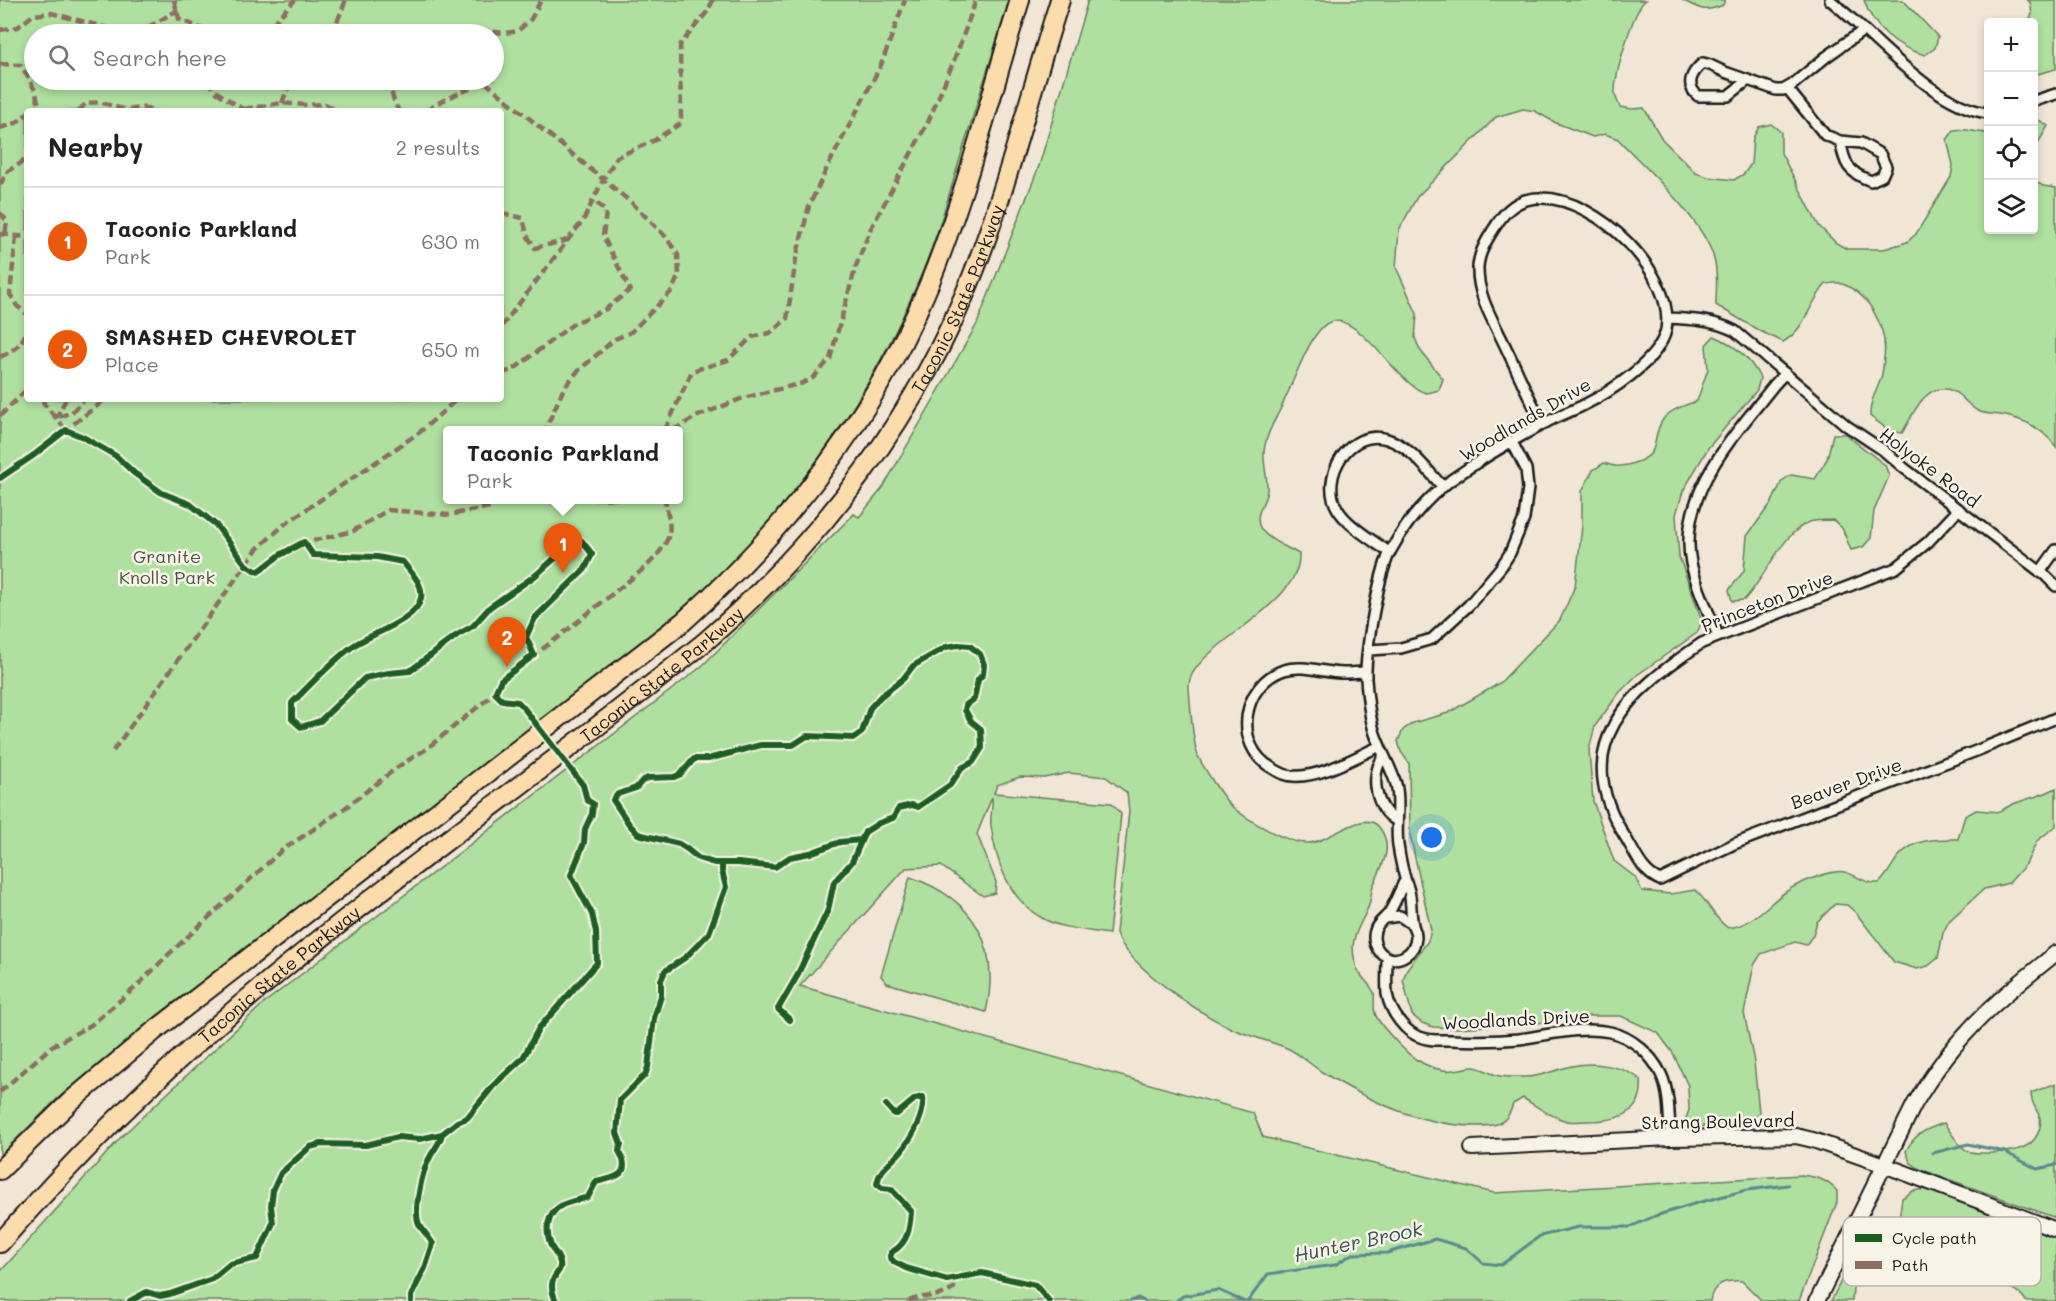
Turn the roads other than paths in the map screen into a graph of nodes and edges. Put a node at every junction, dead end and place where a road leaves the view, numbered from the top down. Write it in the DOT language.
graph roads {
  1 [pos="1020,0"];
  2 [pos="1060,0"];
  3 [pos="1830,0"];
  4 [pos="1841,5"];
  5 [pos="1864,30"];
  6 [pos="1748,80"];
  7 [pos="1786,88"];
  8 [pos="2056,93"];
  9 [pos="2038,100"];
  10 [pos="1984,112"];
  11 [pos="1840,141"];
  12 [pos="1667,318"];
  13 [pos="1785,373"];
  14 [pos="1544,423"];
  15 [pos="1512,442"];
  16 [pos="1443,487"];
  17 [pos="1959,509"];
  18 [pos="2056,550"];
  19 [pos="1390,553"];
  20 [pos="2040,572"];
  21 [pos="2056,586"];
  22 [pos="1718,636"];
  23 [pos="1369,650"];
  24 [pos="1366,672"];
  25 [pos="2056,718"];
  26 [pos="1380,746"];
  27 [pos="1384,756"];
  28 [pos="1397,821"];
  29 [pos="1651,876"];
  30 [pos="1404,882"];
  31 [pos="1385,918"];
  32 [pos="1413,925"];
  33 [pos="2056,953"];
  34 [pos="1387,957"];
  35 [pos="1670,1138"];
  36 [pos="1472,1148"];
  37 [pos="1884,1165"];
  38 [pos="0,1170"];
  39 [pos="1858,1217"];
  40 [pos="2022,1217"];
  41 [pos="2041,1224"];
  42 [pos="2056,1230"];
  43 [pos="0,1243"];
  44 [pos="1843,1248"];
  45 [pos="1817,1301"];
  1 -- 38 [label="highway, Taconic State Parkway"];
  2 -- 43 [label="highway, Taconic State Parkway"];
  3 -- 4 [label="street"];
  4 -- 5 [label="street"];
  5 -- 7 [label="street"];
  5 -- 10 [label="street"];
  6 -- 6 [label="street"];
  6 -- 7 [label="street"];
  7 -- 11 [label="street"];
  8 -- 9 [label="street"];
  11 -- 11 [label="street"];
  12 -- 13 [label="street, Holyoke Road"];
  12 -- 14 [label="street, Woodlands Drive"];
  12 -- 14 [label="street"];
  13 -- 17 [label="street, Holyoke Road"];
  13 -- 22 [label="street"];
  14 -- 15 [label="street, Woodlands Drive"];
  15 -- 16 [label="street, Woodlands Drive"];
  15 -- 23 [label="street"];
  16 -- 19 [label="street, Woodlands Drive"];
  16 -- 19 [label="street"];
  17 -- 20 [label="street, Holyoke Road"];
  17 -- 22 [label="street, Princeton Drive"];
  18 -- 20 [label="street"];
  19 -- 23 [label="street, Woodlands Drive"];
  20 -- 21 [label="street, Holyoke Road"];
  22 -- 29 [label="street, Princeton Drive"];
  23 -- 24 [label="street, Woodlands Drive"];
  24 -- 26 [label="street, Woodlands Drive"];
  24 -- 26 [label="street"];
  25 -- 29 [label="street, Beaver Drive"];
  26 -- 27 [label="street, Woodlands Drive"];
  27 -- 28 [label="street, Woodlands Drive"];
  27 -- 28 [label="street"];
  28 -- 30 [label="street, Woodlands Drive"];
  30 -- 31 [label="street, Woodlands Drive"];
  30 -- 32 [label="street, Woodlands Drive"];
  31 -- 32 [label="street"];
  31 -- 34 [label="street, Woodlands Drive"];
  32 -- 34 [label="street, Woodlands Drive"];
  33 -- 37 [label="street"];
  34 -- 35 [label="street, Woodlands Drive"];
  35 -- 36 [label="street, Strang Boulevard"];
  35 -- 37 [label="street, Strang Boulevard"];
  37 -- 39 [label="street"];
  37 -- 40 [label="street, Strang Boulevard"];
  41 -- 42 [label="street, Strang Boulevard"];
  44 -- 45 [label="street"];
}
